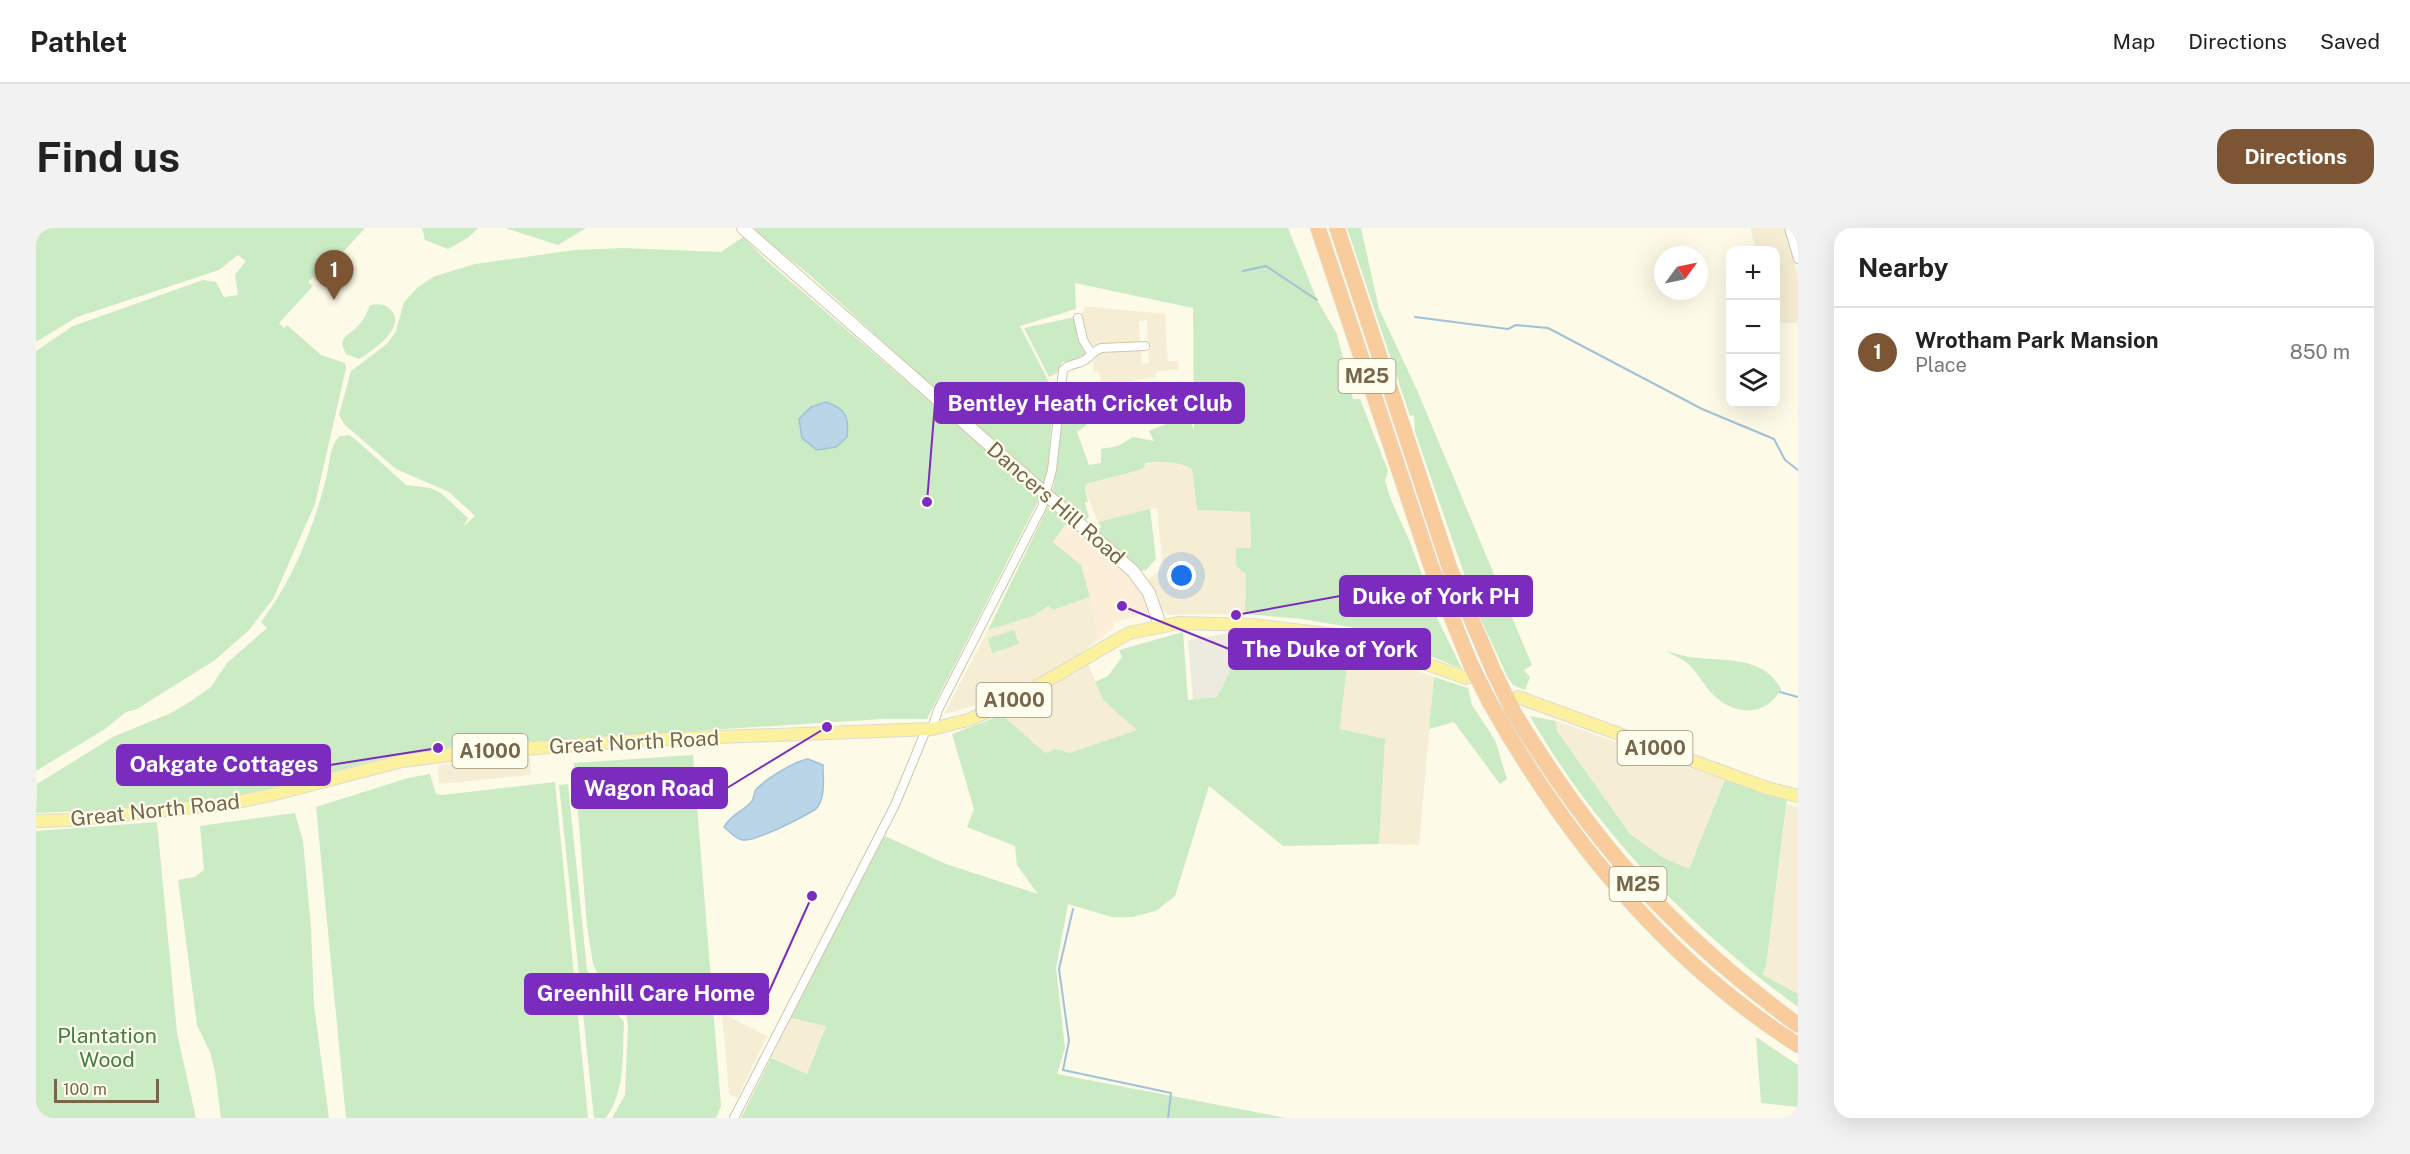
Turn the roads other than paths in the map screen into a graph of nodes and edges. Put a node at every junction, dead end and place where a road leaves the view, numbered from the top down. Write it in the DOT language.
graph roads {
  1 [pos="743,228"];
  2 [pos="1318,228"];
  3 [pos="1337,228"];
  4 [pos="1790,228"];
  5 [pos="1798,259"];
  6 [pos="1078,318"];
  7 [pos="1145,346"];
  8 [pos="1091,353"];
  9 [pos="1046,495"];
  10 [pos="1160,625"];
  11 [pos="1466,678"];
  12 [pos="1516,704"];
  13 [pos="929,730"];
  14 [pos="1798,796"];
  15 [pos="36,820"];
  16 [pos="1798,1024"];
  17 [pos="1798,1045"];
  18 [pos="734,1118"];
  1 -- 9 [label="street, Dancers Hill Road"];
  2 -- 17 [label="highway, M25, bridge"];
  3 -- 12 [label="highway, M25, bridge"];
  4 -- 5 [label="street"];
  6 -- 8 [label="street"];
  7 -- 8 [label="street"];
  8 -- 9 [label="street"];
  9 -- 10 [label="street, Dancers Hill Road"];
  9 -- 13 [label="street"];
  10 -- 11 [label="main road, A1000"];
  10 -- 13 [label="main road, Great North Road / A1000"];
  12 -- 14 [label="main road, A1000"];
  12 -- 16 [label="highway, M25"];
  13 -- 15 [label="main road, Great North Road / A1000"];
  13 -- 18 [label="street"];
}
